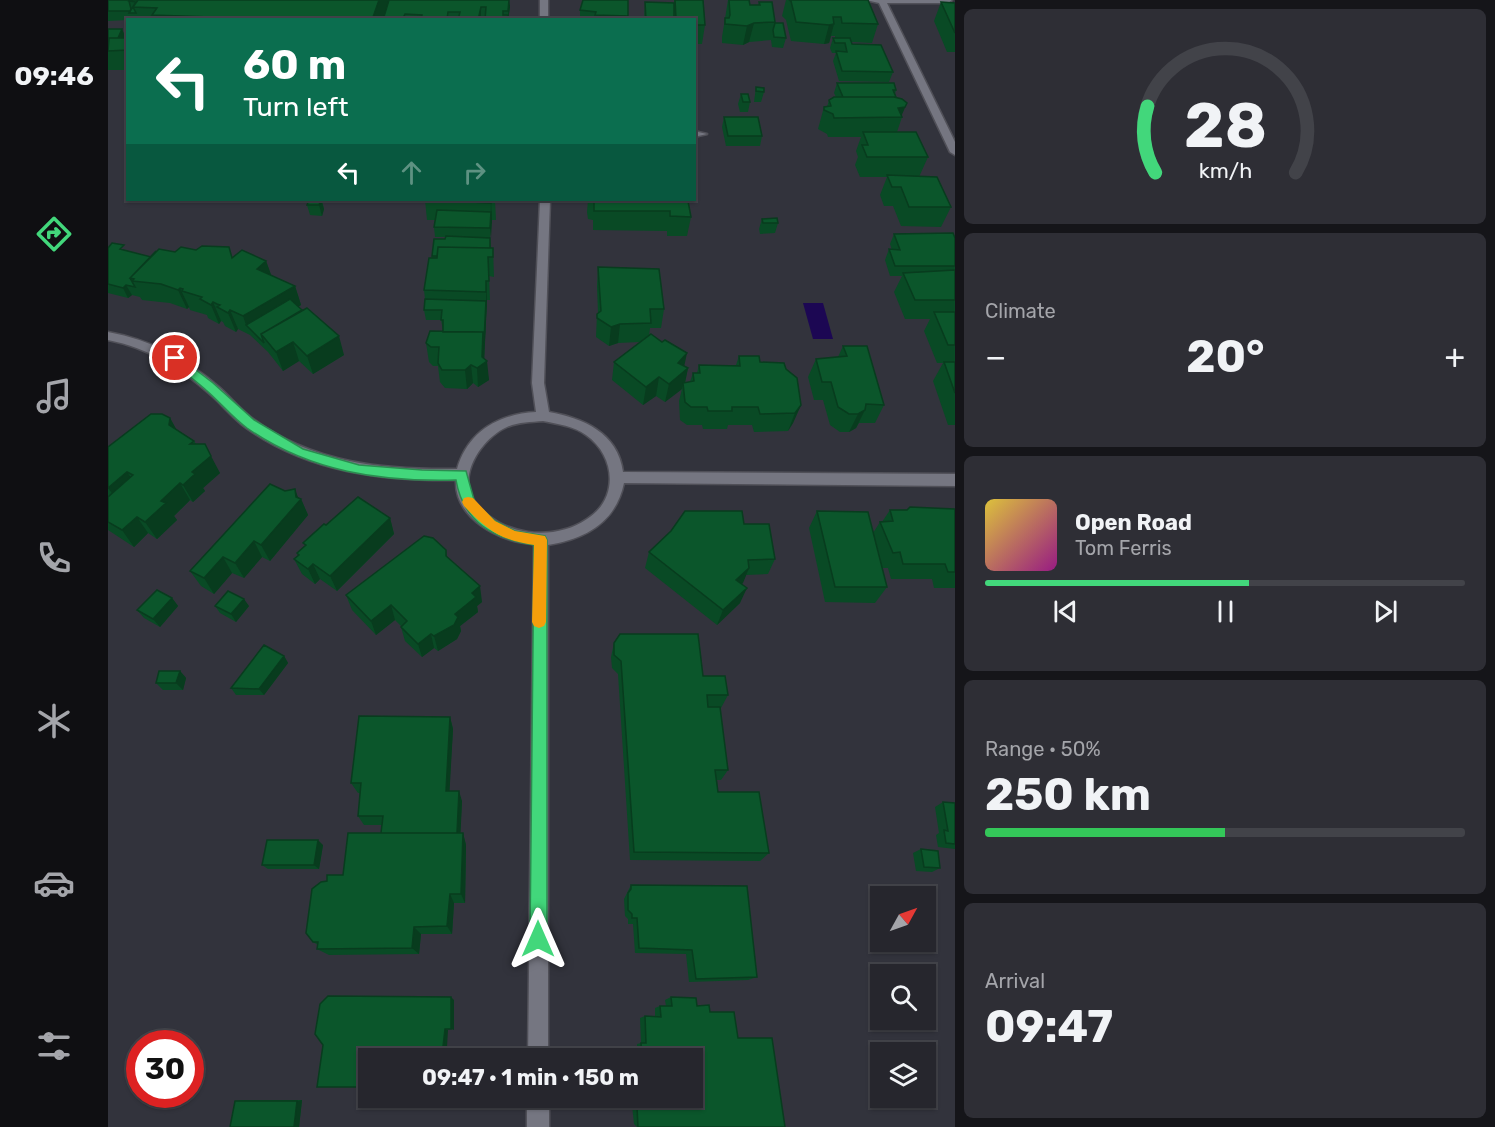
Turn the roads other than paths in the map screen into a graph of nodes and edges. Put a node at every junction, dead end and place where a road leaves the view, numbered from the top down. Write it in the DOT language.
graph roads {
  1 [pos="544,0"];
  2 [pos="870,0"];
  3 [pos="882,0"];
  4 [pos="948,0"];
  5 [pos="544,18"];
  6 [pos="955,152"];
  7 [pos="545,201"];
  8 [pos="108,336"];
  9 [pos="543,416"];
  10 [pos="462,474"];
  11 [pos="619,477"];
  12 [pos="955,480"];
  13 [pos="541,540"];
  14 [pos="538,1048"];
  15 [pos="538,1108"];
  16 [pos="538,1127"];
  1 -- 5 [label="street"];
  2 -- 3 [label="street"];
  3 -- 4 [label="street"];
  3 -- 6 [label="street"];
  7 -- 9 [label="street"];
  8 -- 10 [label="street"];
  9 -- 10 [label="street"];
  9 -- 11 [label="street"];
  10 -- 13 [label="street"];
  11 -- 12 [label="street"];
  11 -- 13 [label="street"];
  13 -- 14 [label="street"];
  15 -- 16 [label="street"];
}
